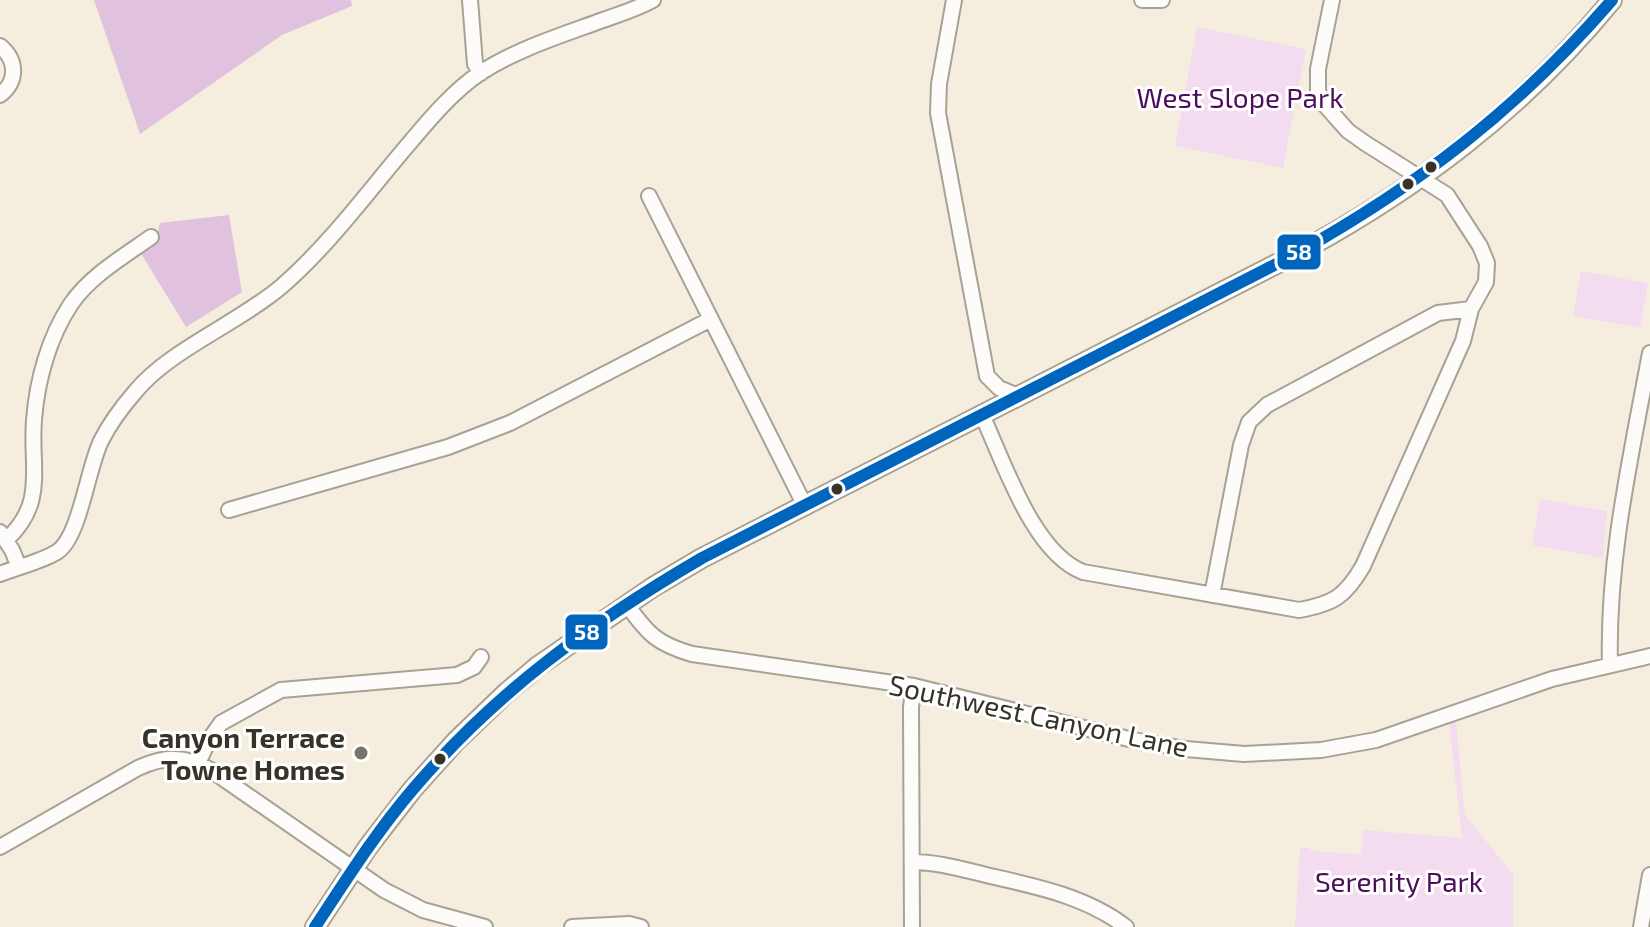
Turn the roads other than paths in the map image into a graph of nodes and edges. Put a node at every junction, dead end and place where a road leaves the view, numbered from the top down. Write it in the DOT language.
graph roads {
  1 [pos="470,0"];
  2 [pos="653,0"];
  3 [pos="954,0"];
  4 [pos="1142,0"];
  5 [pos="1162,0"];
  6 [pos="1332,0"];
  7 [pos="1612,0"];
  8 [pos="0,46"];
  9 [pos="481,73"];
  10 [pos="0,95"];
  11 [pos="1421,179"];
  12 [pos="649,196"];
  13 [pos="151,237"];
  14 [pos="1471,309"];
  15 [pos="711,319"];
  16 [pos="1650,353"];
  17 [pos="1018,396"];
  18 [pos="982,415"];
  19 [pos="805,506"];
  20 [pos="229,510"];
  21 [pos="3,536"];
  22 [pos="19,567"];
  23 [pos="0,574"];
  24 [pos="1212,595"];
  25 [pos="627,605"];
  26 [pos="1650,656"];
  27 [pos="481,657"];
  28 [pos="1610,665"];
  29 [pos="914,686"];
  30 [pos="198,763"];
  31 [pos="0,847"];
  32 [pos="912,862"];
  33 [pos="353,869"];
  34 [pos="1650,875"];
  35 [pos="315,927"];
  36 [pos="485,927"];
  37 [pos="572,927"];
  38 [pos="641,927"];
  39 [pos="912,927"];
  40 [pos="1126,927"];
  41 [pos="1641,927"];
  1 -- 9 [label="street"];
  2 -- 9 [label="street"];
  3 -- 17 [label="street"];
  4 -- 5 [label="street"];
  6 -- 11 [label="street"];
  7 -- 11 [label="main road"];
  8 -- 10 [label="street"];
  9 -- 22 [label="street"];
  11 -- 14 [label="street"];
  11 -- 17 [label="main road"];
  12 -- 15 [label="street"];
  13 -- 21 [label="street"];
  14 -- 24 [label="street"];
  14 -- 24 [label="street"];
  15 -- 19 [label="street"];
  15 -- 20 [label="street"];
  16 -- 28 [label="street"];
  17 -- 18 [label="main road"];
  18 -- 19 [label="main road"];
  18 -- 24 [label="street"];
  19 -- 25 [label="main road"];
  21 -- 22 [label="street"];
  22 -- 23 [label="street"];
  25 -- 29 [label="street, Southwest Canyon Lane"];
  25 -- 33 [label="main road"];
  26 -- 28 [label="street, Southwest Canyon Lane"];
  27 -- 30 [label="street"];
  28 -- 29 [label="street, Southwest Canyon Lane"];
  29 -- 32 [label="street"];
  30 -- 31 [label="street"];
  30 -- 33 [label="street"];
  32 -- 39 [label="street"];
  32 -- 40 [label="street"];
  33 -- 35 [label="main road"];
  33 -- 36 [label="street"];
  34 -- 41 [label="street"];
  37 -- 38 [label="street"];
}
